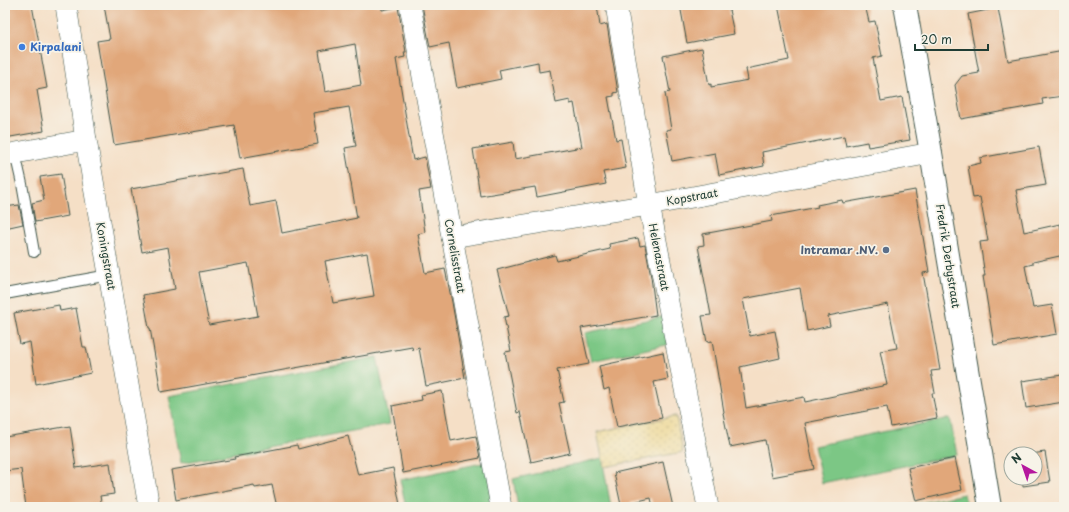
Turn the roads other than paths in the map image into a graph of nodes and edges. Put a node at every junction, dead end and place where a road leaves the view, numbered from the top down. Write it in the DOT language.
graph roads {
  1 [pos="66,5"];
  2 [pos="410,5"];
  3 [pos="616,5"];
  4 [pos="905,5"];
  5 [pos="86,140"];
  6 [pos="931,153"];
  7 [pos="10,154"];
  8 [pos="649,205"];
  9 [pos="452,236"];
  10 [pos="34,252"];
  11 [pos="109,275"];
  12 [pos="5,294"];
  13 [pos="149,507"];
  14 [pos="501,507"];
  15 [pos="708,507"];
  16 [pos="990,507"];
  1 -- 5 [label="street, Koningstraat"];
  2 -- 9 [label="street, Cornelisstraat"];
  3 -- 8 [label="street, Helenastraat"];
  4 -- 6 [label="main road, Fredrik Derbystraat"];
  5 -- 7 [label="street"];
  5 -- 11 [label="street, Koningstraat"];
  6 -- 8 [label="street, Kopstraat"];
  6 -- 16 [label="main road, Fredrik Derbystraat"];
  7 -- 10 [label="lane"];
  8 -- 9 [label="street, Kopstraat"];
  8 -- 15 [label="street, Helenastraat"];
  9 -- 14 [label="street, Cornelisstraat"];
  11 -- 12 [label="lane"];
  11 -- 13 [label="street, Koningstraat"];
}
